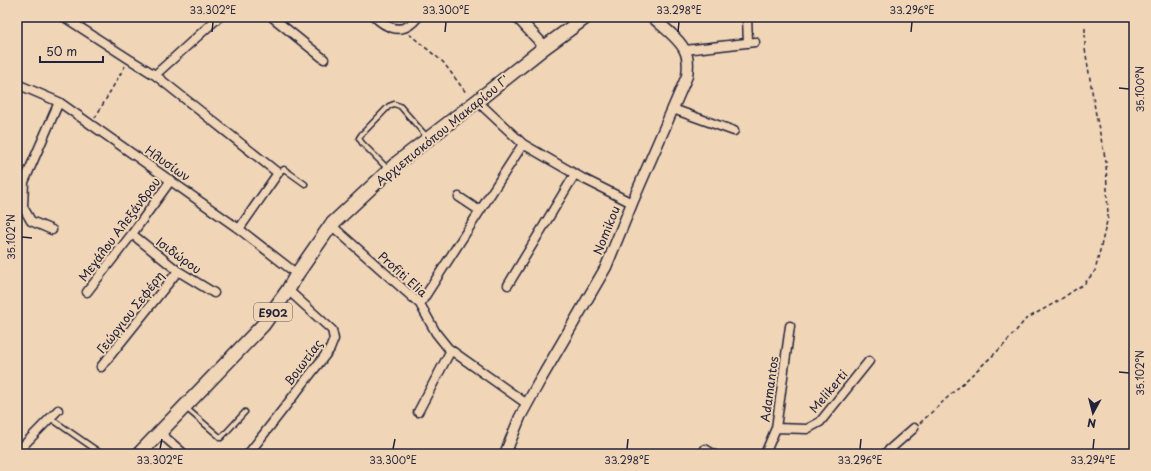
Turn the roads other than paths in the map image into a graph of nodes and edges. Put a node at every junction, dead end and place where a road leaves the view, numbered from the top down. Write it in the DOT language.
graph roads {
  1 [pos="64,17"];
  2 [pos="272,17"];
  3 [pos="375,17"];
  4 [pos="418,17"];
  5 [pos="518,17"];
  6 [pos="586,17"];
  7 [pos="652,17"];
  8 [pos="747,17"];
  9 [pos="215,18"];
  10 [pos="545,47"];
  11 [pos="685,50"];
  12 [pos="324,58"];
  13 [pos="155,74"];
  14 [pos="17,84"];
  15 [pos="59,102"];
  16 [pos="476,102"];
  17 [pos="673,109"];
  18 [pos="734,130"];
  19 [pos="429,138"];
  20 [pos="523,144"];
  21 [pos="389,170"];
  22 [pos="278,173"];
  23 [pos="576,174"];
  24 [pos="171,180"];
  25 [pos="305,184"];
  26 [pos="459,197"];
  27 [pos="632,202"];
  28 [pos="480,211"];
  29 [pos="331,225"];
  30 [pos="240,229"];
  31 [pos="52,230"];
  32 [pos="132,234"];
  33 [pos="178,271"];
  34 [pos="297,274"];
  35 [pos="508,285"];
  36 [pos="288,290"];
  37 [pos="86,292"];
  38 [pos="214,293"];
  39 [pos="420,304"];
  40 [pos="790,326"];
  41 [pos="450,350"];
  42 [pos="869,361"];
  43 [pos="101,367"];
  44 [pos="527,404"];
  45 [pos="184,407"];
  46 [pos="58,410"];
  47 [pos="245,412"];
  48 [pos="418,412"];
  49 [pos="50,418"];
  50 [pos="776,428"];
  51 [pos="914,428"];
  52 [pos="159,432"];
  53 [pos="705,449"];
  54 [pos="17,452"];
  55 [pos="249,453"];
  56 [pos="102,454"];
  57 [pos="138,454"];
  58 [pos="184,454"];
  59 [pos="505,454"];
  60 [pos="713,454"];
  61 [pos="765,454"];
  62 [pos="885,454"];
  1 -- 13 [label="street"];
  2 -- 12 [label="street"];
  3 -- 4 [label="street"];
  5 -- 10 [label="street"];
  6 -- 10 [label="main road, Αρχιεπισκόπου Μακαρίου Γ' / E902"];
  7 -- 11 [label="street"];
  8 -- 11 [label="street"];
  9 -- 13 [label="street"];
  10 -- 16 [label="main road, Αρχιεπισκόπου Μακαρίου Γ' / E902"];
  11 -- 17 [label="street, Nomikou"];
  13 -- 22 [label="street"];
  14 -- 15 [label="street, Ηλυσίων"];
  15 -- 24 [label="street, Ηλυσίων"];
  15 -- 31 [label="street"];
  16 -- 19 [label="main road, Αρχιεπισκόπου Μακαρίου Γ' / E902"];
  16 -- 20 [label="street"];
  17 -- 18 [label="street"];
  17 -- 27 [label="street, Nomikou"];
  19 -- 21 [label="main road, Αρχιεπισκόπου Μακαρίου Γ' / E902"];
  19 -- 21 [label="lane"];
  20 -- 23 [label="street"];
  20 -- 28 [label="street"];
  21 -- 29 [label="main road, Αρχιεπισκόπου Μακαρίου Γ' / E902"];
  22 -- 25 [label="lane"];
  22 -- 30 [label="street"];
  23 -- 27 [label="street"];
  23 -- 35 [label="street"];
  24 -- 30 [label="street, Ηλυσίων"];
  24 -- 32 [label="street, Μεγάλου Αλεξάνδρου"];
  26 -- 28 [label="street"];
  27 -- 44 [label="street, Nomikou"];
  28 -- 39 [label="street"];
  29 -- 34 [label="main road, Αρχιεπισκόπου Μακαρίου Γ' / E902"];
  29 -- 39 [label="street, Profiti Elia"];
  30 -- 34 [label="street, Ηλυσίων"];
  32 -- 33 [label="street, Ισιδώρου"];
  32 -- 37 [label="street, Μεγάλου Αλεξάνδρου"];
  33 -- 38 [label="street, Ισιδώρου"];
  33 -- 43 [label="street, Γεώργιου Σεφέρη"];
  34 -- 36 [label="main road, Αρχιεπισκόπου Μακαρίου Γ' / E902"];
  36 -- 45 [label="main road, Αρχιεπισκόπου Μακαρίου Γ' / E902"];
  36 -- 55 [label="street, Βοιωτίας"];
  39 -- 41 [label="street, Profiti Elia"];
  40 -- 50 [label="street, Adamantos"];
  41 -- 44 [label="street, Profiti Elia"];
  41 -- 48 [label="street"];
  42 -- 50 [label="street, Melikerti"];
  44 -- 59 [label="street, Nomikou"];
  45 -- 47 [label="lane"];
  45 -- 52 [label="main road, Αρχιεπισκόπου Μακαρίου Γ' / E902"];
  46 -- 49 [label="street"];
  49 -- 54 [label="street"];
  49 -- 56 [label="lane"];
  50 -- 61 [label="street, Adamantos"];
  51 -- 62 [label="street"];
  52 -- 57 [label="main road, Αρχιεπισκόπου Μακαρίου Γ' / E902"];
  52 -- 58 [label="street"];
  53 -- 60 [label="street"];
}
